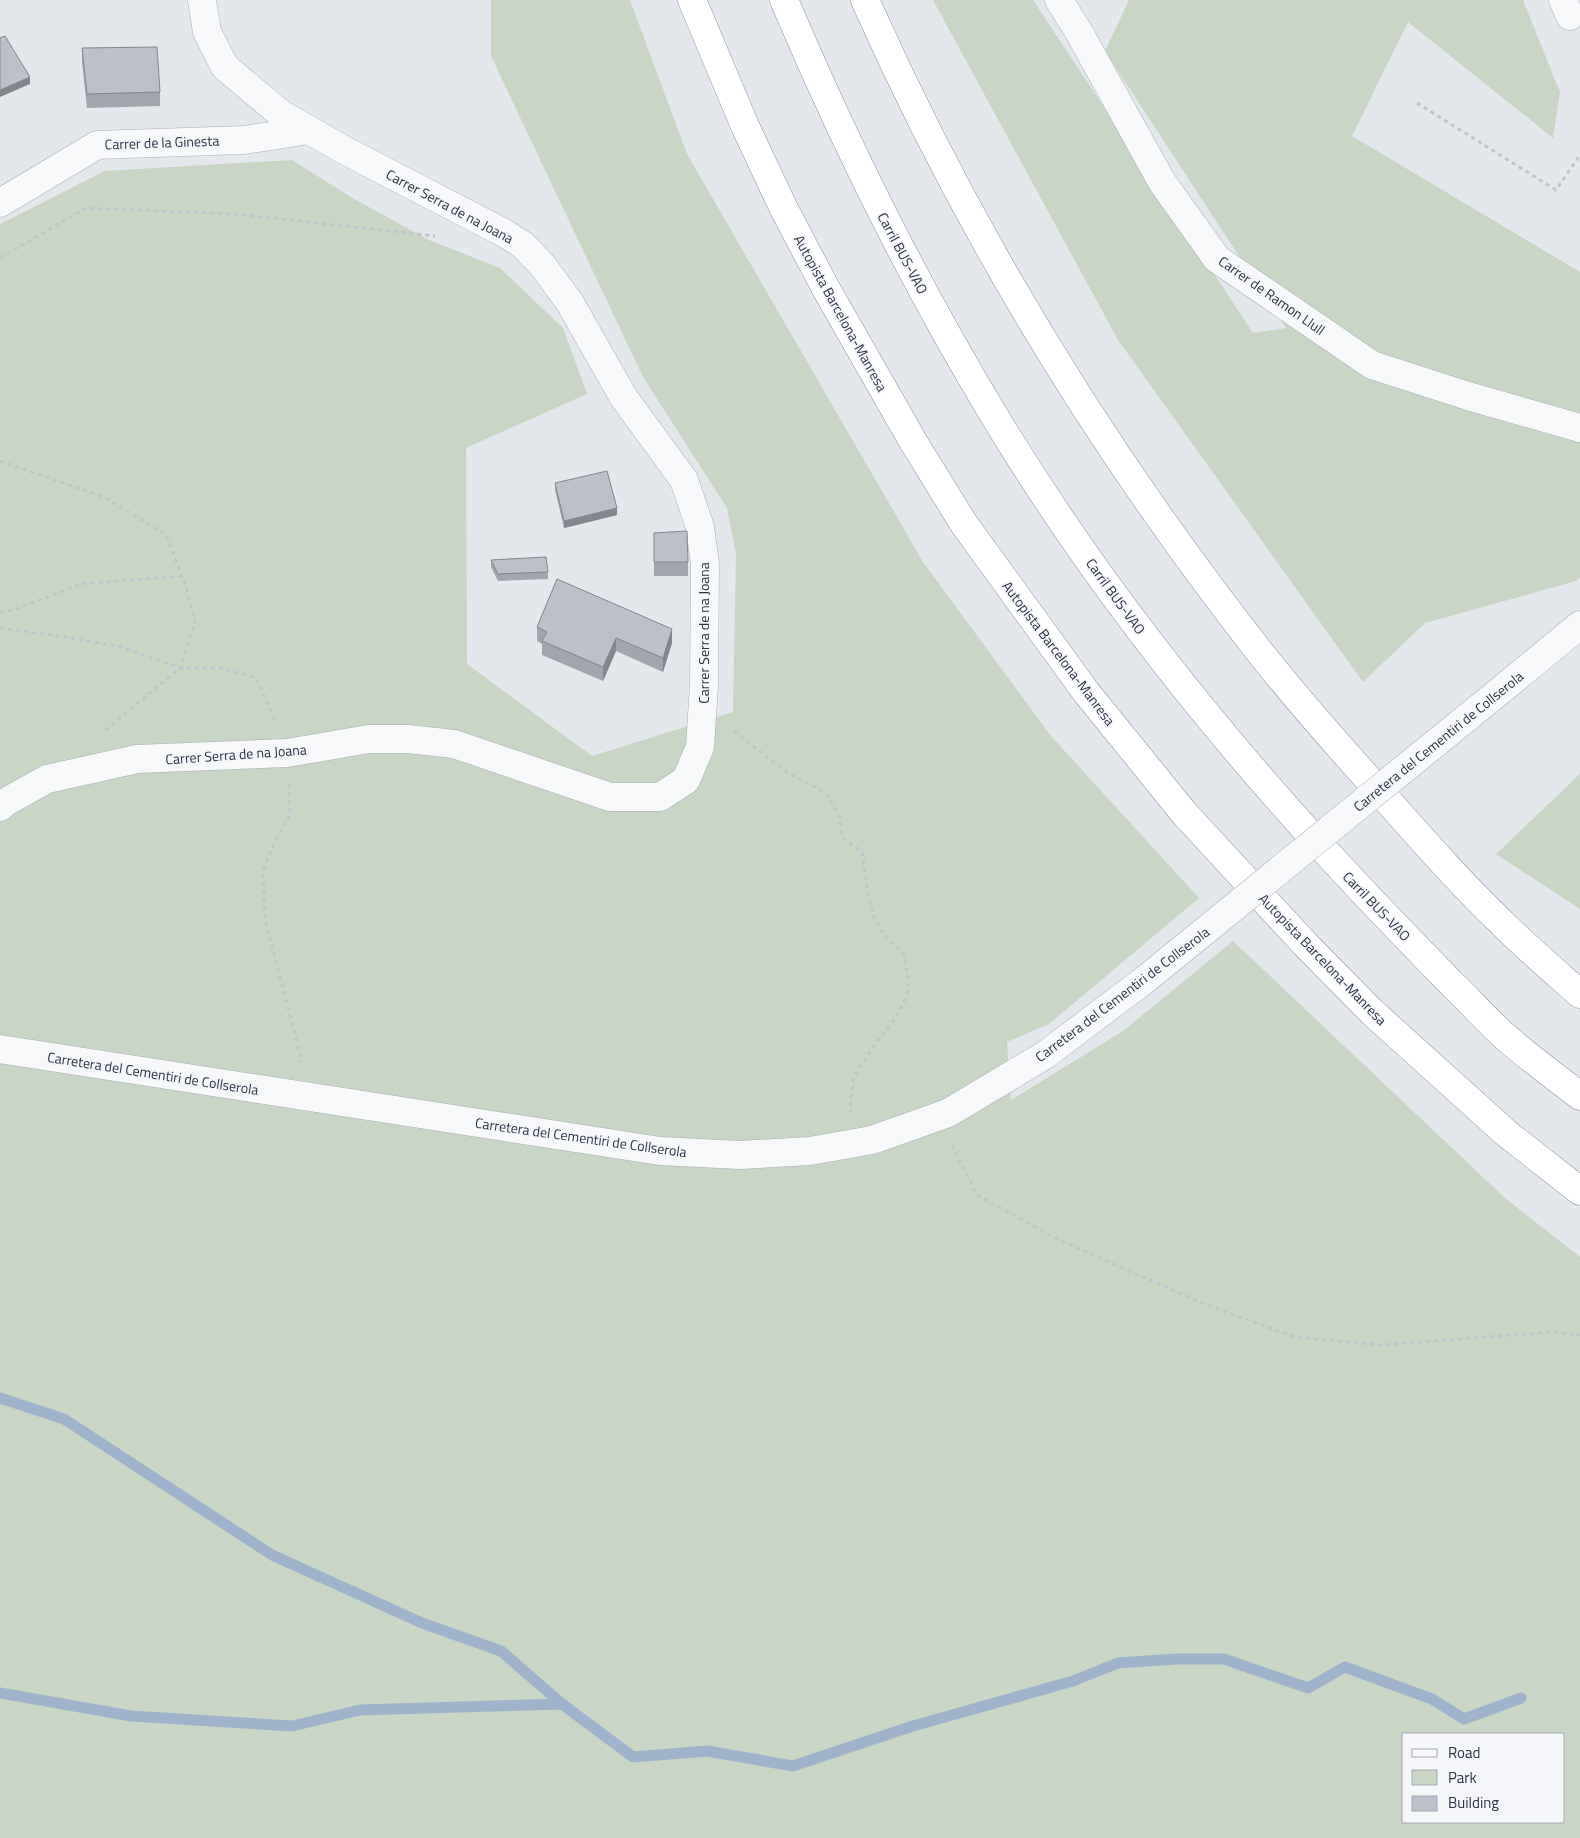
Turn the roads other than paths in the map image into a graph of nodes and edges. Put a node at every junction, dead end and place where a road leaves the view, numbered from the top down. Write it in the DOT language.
graph roads {
  1 [pos="202,0"];
  2 [pos="692,0"];
  3 [pos="784,0"];
  4 [pos="865,0"];
  5 [pos="1066,4"];
  6 [pos="309,130"];
  7 [pos="0,203"];
  8 [pos="1580,428"];
  9 [pos="1580,625"];
  10 [pos="0,807"];
  11 [pos="1580,994"];
  12 [pos="0,1049"];
  13 [pos="1580,1096"];
  14 [pos="1580,1191"];
  1 -- 6 [label="street, Carrer Serra de na Joana"];
  2 -- 14 [label="highway, Autopista Barcelona-Manresa"];
  3 -- 13 [label="highway, Carril BUS-VAO"];
  4 -- 11 [label="highway"];
  5 -- 8 [label="street, Carrer de Ramon Llull"];
  6 -- 7 [label="street, Carrer de la Ginesta"];
  6 -- 10 [label="street, Carrer Serra de na Joana"];
  9 -- 12 [label="street, Carretera del Cementiri de Collserola, bridge"];
}
